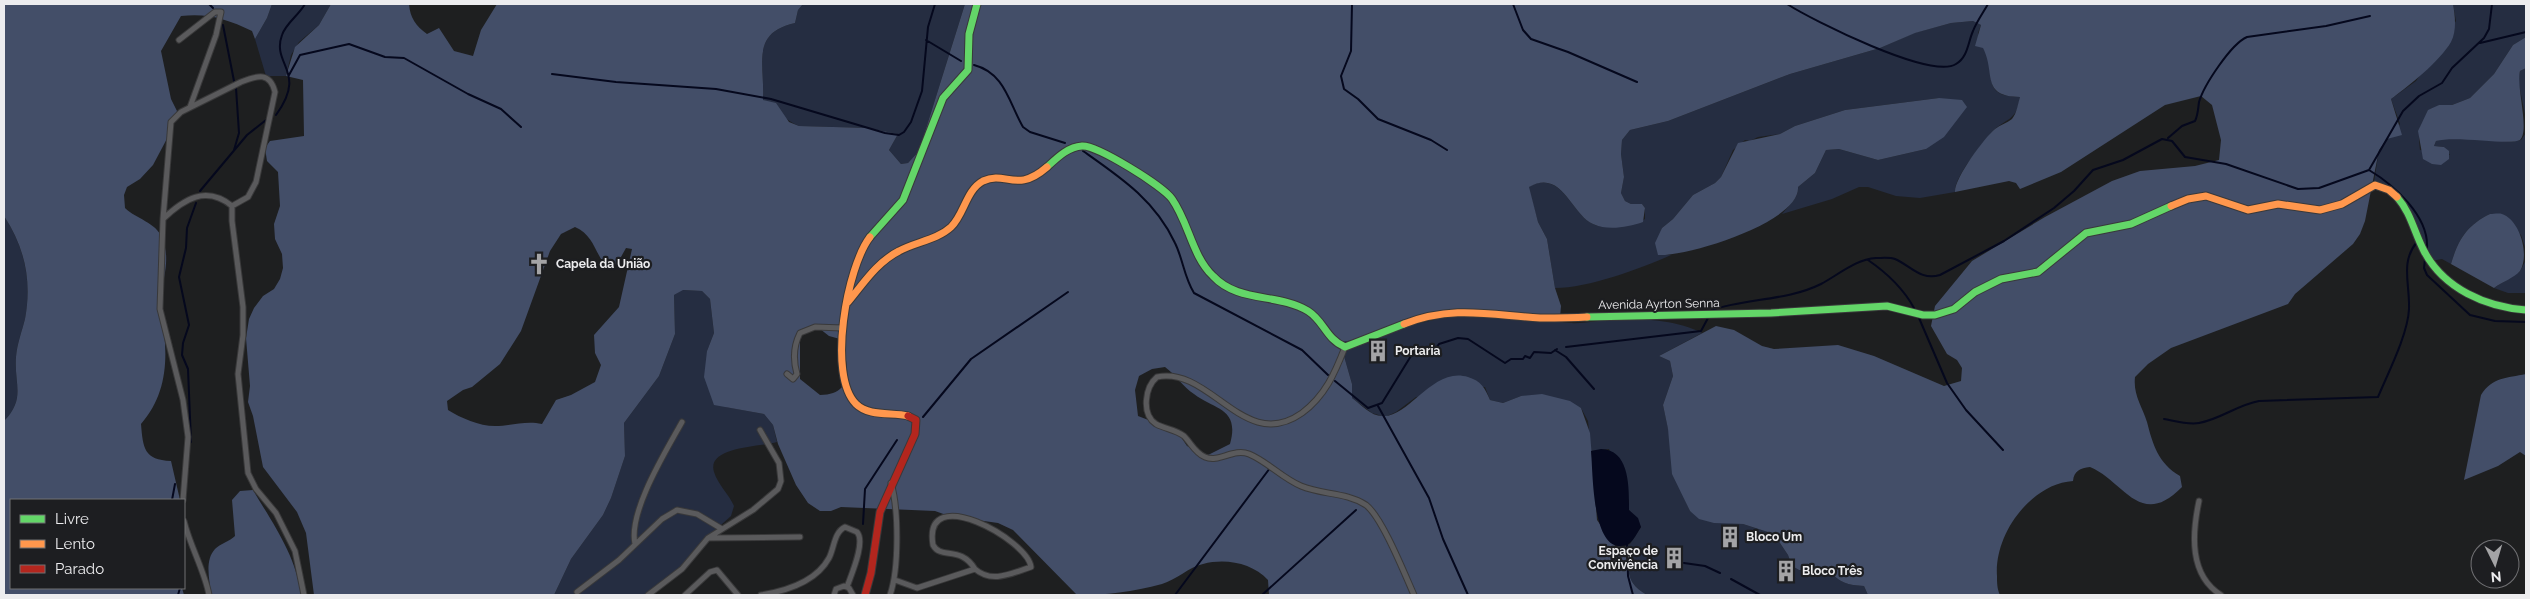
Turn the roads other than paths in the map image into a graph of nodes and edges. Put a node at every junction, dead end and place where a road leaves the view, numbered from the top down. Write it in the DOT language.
graph roads {
  1 [pos="977,4"];
  2 [pos="179,40"];
  3 [pos="190,107"];
  4 [pos="232,206"];
  5 [pos="163,218"];
  6 [pos="848,302"];
  7 [pos="2526,310"];
  8 [pos="843,328"];
  9 [pos="1345,347"];
  10 [pos="787,374"];
  11 [pos="682,422"];
  12 [pos="760,430"];
  13 [pos="891,483"];
  14 [pos="183,499"];
  15 [pos="2199,502"];
  16 [pos="185,525"];
  17 [pos="722,528"];
  18 [pos="800,537"];
  19 [pos="708,538"];
  20 [pos="635,544"];
  21 [pos="976,569"];
  22 [pos="895,580"];
  23 [pos="847,587"];
  24 [pos="577,592"];
  25 [pos="209,595"];
  26 [pos="304,595"];
  27 [pos="648,595"];
  28 [pos="685,595"];
  29 [pos="738,595"];
  30 [pos="761,595"];
  31 [pos="834,595"];
  32 [pos="853,595"];
  33 [pos="865,595"];
  34 [pos="890,595"];
  35 [pos="1414,595"];
  36 [pos="2221,595"];
  1 -- 6 [label="street"];
  2 -- 3 [label="street"];
  3 -- 4 [label="street"];
  3 -- 5 [label="street"];
  4 -- 5 [label="street"];
  4 -- 26 [label="street"];
  5 -- 14 [label="street"];
  6 -- 8 [label="street"];
  6 -- 9 [label="street"];
  7 -- 9 [label="street, Avenida Ayrton Senna"];
  8 -- 10 [label="street"];
  8 -- 13 [label="street"];
  9 -- 35 [label="street"];
  11 -- 20 [label="street"];
  12 -- 17 [label="street"];
  13 -- 22 [label="street"];
  13 -- 33 [label="street"];
  15 -- 36 [label="street"];
  16 -- 25 [label="street"];
  17 -- 19 [label="street"];
  17 -- 20 [label="street"];
  18 -- 19 [label="street"];
  19 -- 27 [label="street"];
  20 -- 24 [label="street"];
  21 -- 21 [label="street"];
  21 -- 22 [label="street"];
  22 -- 34 [label="street"];
  23 -- 30 [label="street"];
  23 -- 31 [label="street"];
  23 -- 32 [label="street"];
  28 -- 29 [label="street"];
}
